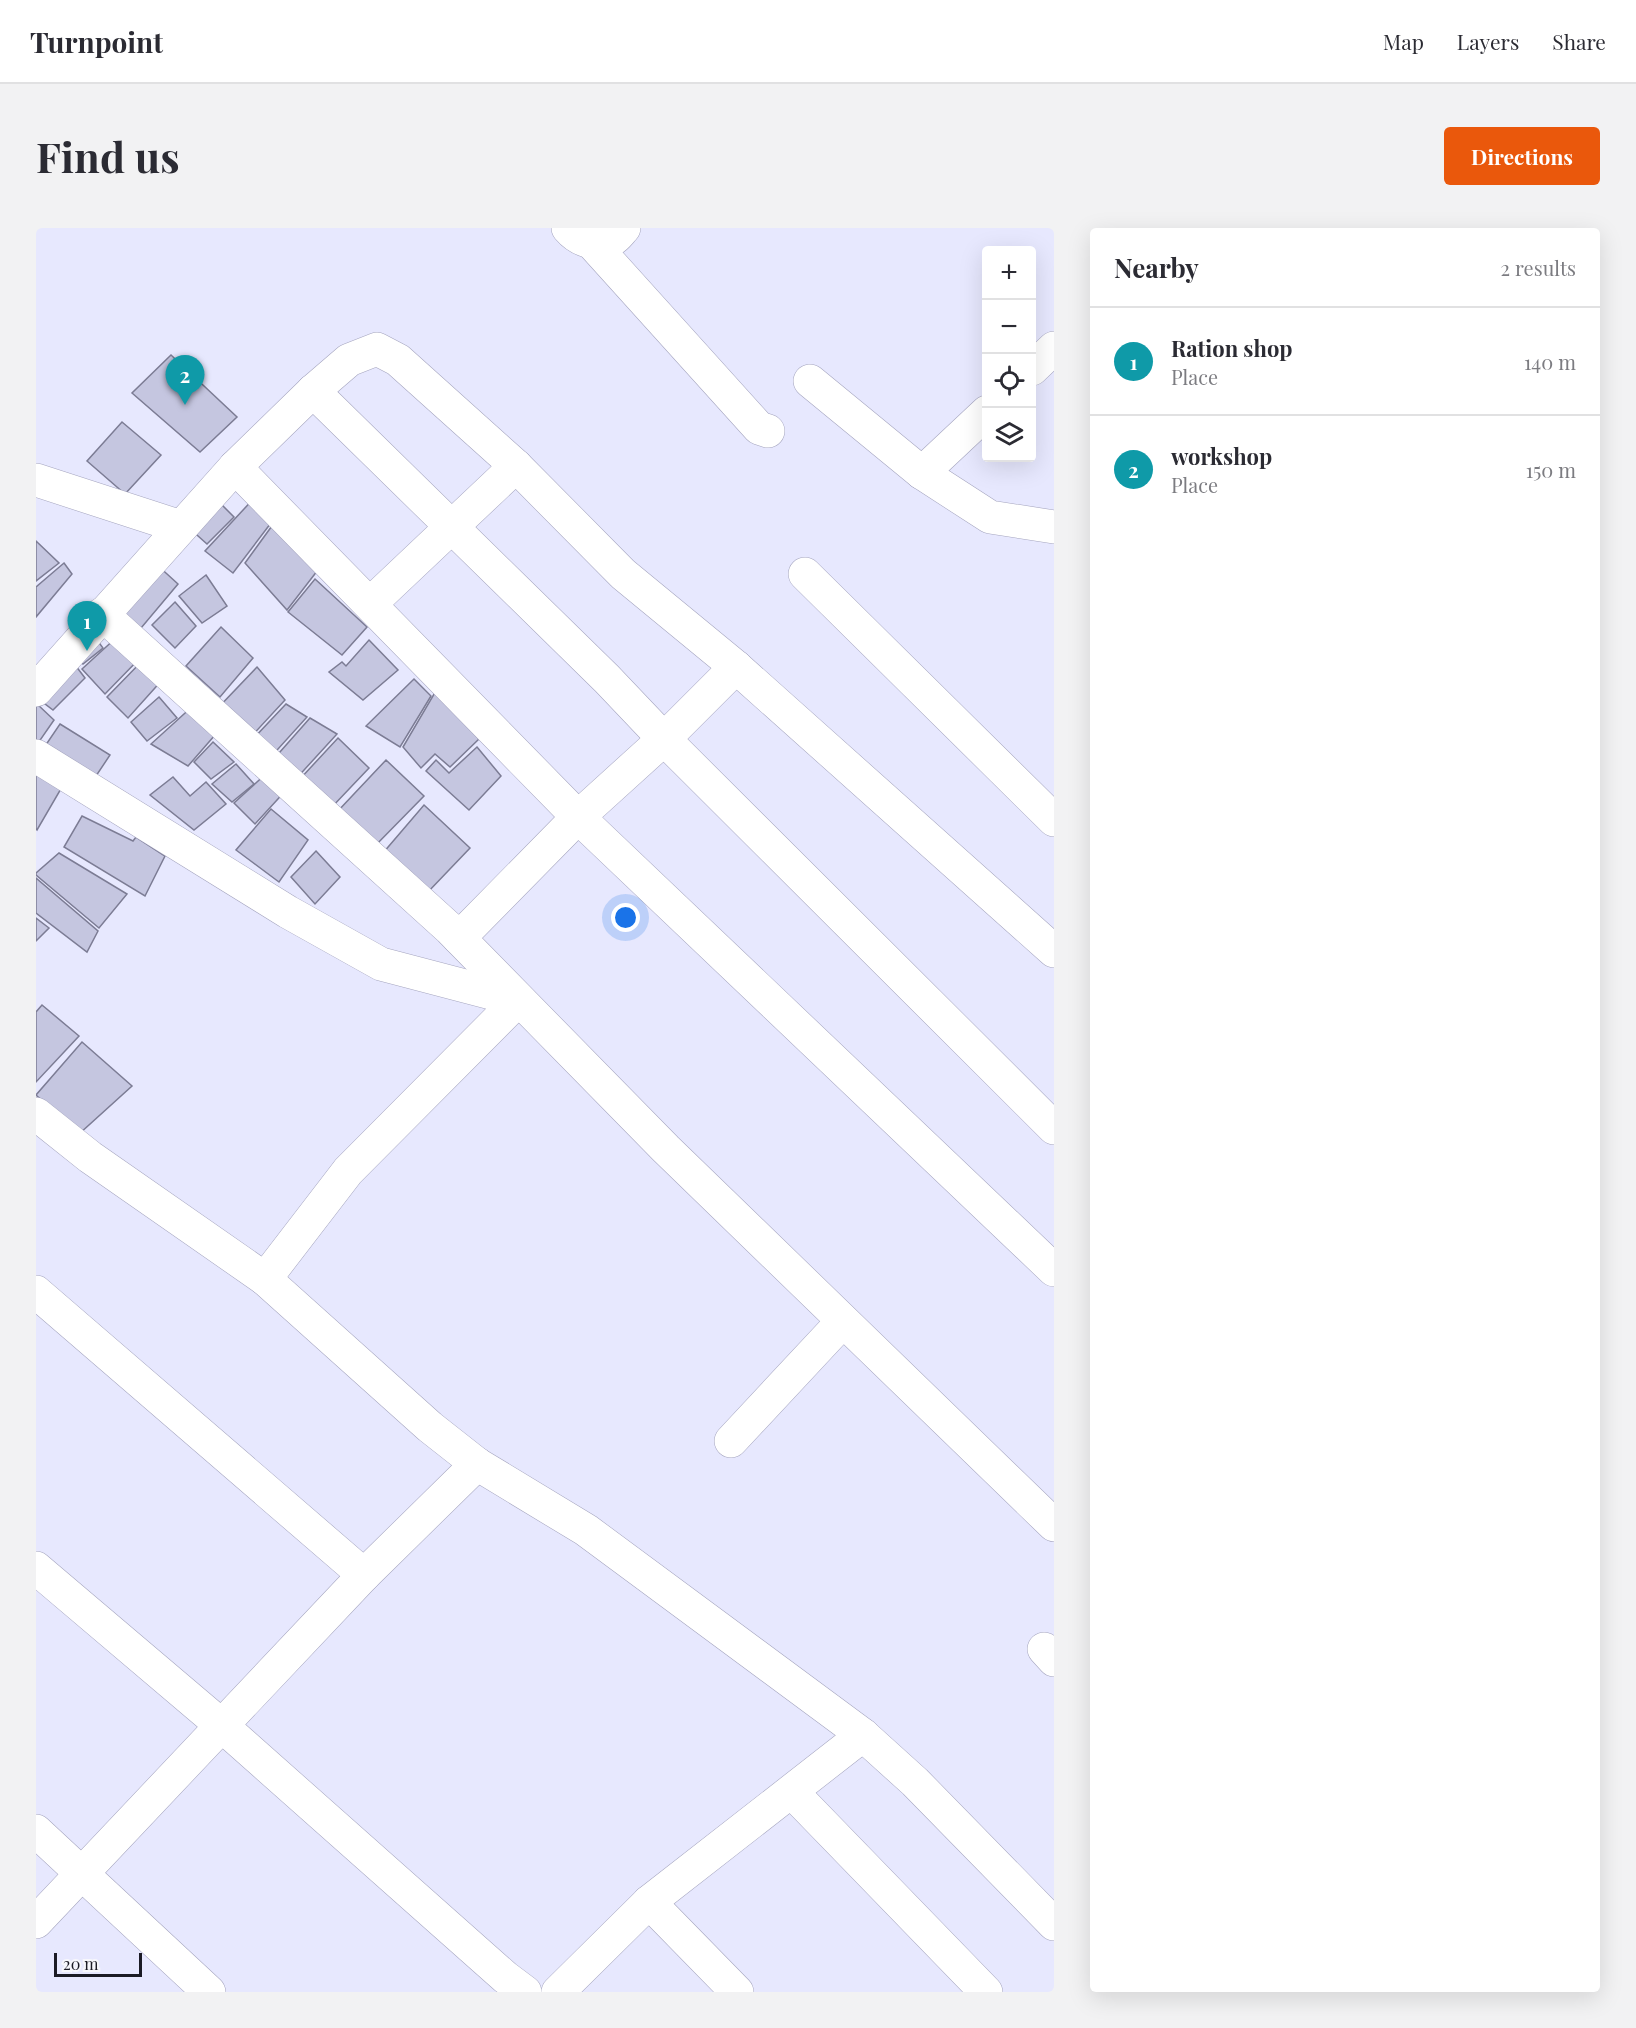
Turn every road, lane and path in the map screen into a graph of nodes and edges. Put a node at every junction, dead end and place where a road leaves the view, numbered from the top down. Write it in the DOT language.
graph roads {
  1 [pos="624,228"];
  2 [pos="580,235"];
  3 [pos="1054,348"];
  4 [pos="1036,365"];
  5 [pos="810,381"];
  6 [pos="313,390"];
  7 [pos="982,417"];
  8 [pos="768,431"];
  9 [pos="516,466"];
  10 [pos="235,467"];
  11 [pos="922,473"];
  12 [pos="36,480"];
  13 [pos="181,527"];
  14 [pos="452,527"];
  15 [pos="1054,527"];
  16 [pos="805,574"];
  17 [pos="370,604"];
  18 [pos="102,614"];
  19 [pos="736,667"];
  20 [pos="36,690"];
  21 [pos="664,739"];
  22 [pos="36,756"];
  23 [pos="578,817"];
  24 [pos="1054,820"];
  25 [pos="459,938"];
  26 [pos="1054,951"];
  27 [pos="518,1000"];
  28 [pos="36,1114"];
  29 [pos="1054,1128"];
  30 [pos="1054,1270"];
  31 [pos="265,1279"];
  32 [pos="36,1292"];
  33 [pos="843,1321"];
  34 [pos="731,1442"];
  35 [pos="477,1464"];
  36 [pos="1054,1525"];
  37 [pos="36,1568"];
  38 [pos="364,1575"];
  39 [pos="221,1725"];
  40 [pos="863,1736"];
  41 [pos="792,1792"];
  42 [pos="36,1831"];
  43 [pos="82,1872"];
  44 [pos="649,1902"];
  45 [pos="36,1922"];
  46 [pos="1054,1924"];
  47 [pos="209,1992"];
  48 [pos="525,1992"];
  49 [pos="558,1992"];
  50 [pos="737,1992"];
  51 [pos="986,1992"];
  1 -- 2 [label="street"];
  2 -- 8 [label="street"];
  3 -- 4 [label="street"];
  5 -- 11 [label="street"];
  6 -- 9 [label="street"];
  6 -- 10 [label="street"];
  6 -- 14 [label="street"];
  7 -- 11 [label="street"];
  9 -- 14 [label="street"];
  9 -- 19 [label="street"];
  10 -- 13 [label="street"];
  10 -- 17 [label="street"];
  11 -- 15 [label="street"];
  12 -- 13 [label="street"];
  13 -- 18 [label="street"];
  14 -- 17 [label="street"];
  14 -- 21 [label="street"];
  16 -- 24 [label="street"];
  17 -- 23 [label="street"];
  18 -- 20 [label="street"];
  18 -- 25 [label="street"];
  19 -- 21 [label="street"];
  19 -- 26 [label="street"];
  21 -- 23 [label="street"];
  21 -- 29 [label="street"];
  22 -- 27 [label="street"];
  23 -- 25 [label="street"];
  23 -- 30 [label="street"];
  25 -- 27 [label="street"];
  27 -- 31 [label="street"];
  27 -- 33 [label="street"];
  28 -- 31 [label="street"];
  31 -- 35 [label="street"];
  32 -- 38 [label="street"];
  33 -- 34 [label="street"];
  33 -- 36 [label="street"];
  35 -- 38 [label="street"];
  35 -- 40 [label="street"];
  37 -- 39 [label="street"];
  38 -- 39 [label="street"];
  39 -- 43 [label="street"];
  39 -- 48 [label="street"];
  40 -- 41 [label="street"];
  40 -- 46 [label="street"];
  41 -- 44 [label="street"];
  41 -- 51 [label="street"];
  42 -- 43 [label="street"];
  43 -- 45 [label="street"];
  43 -- 47 [label="street"];
  44 -- 49 [label="street"];
  44 -- 50 [label="street"];
}
